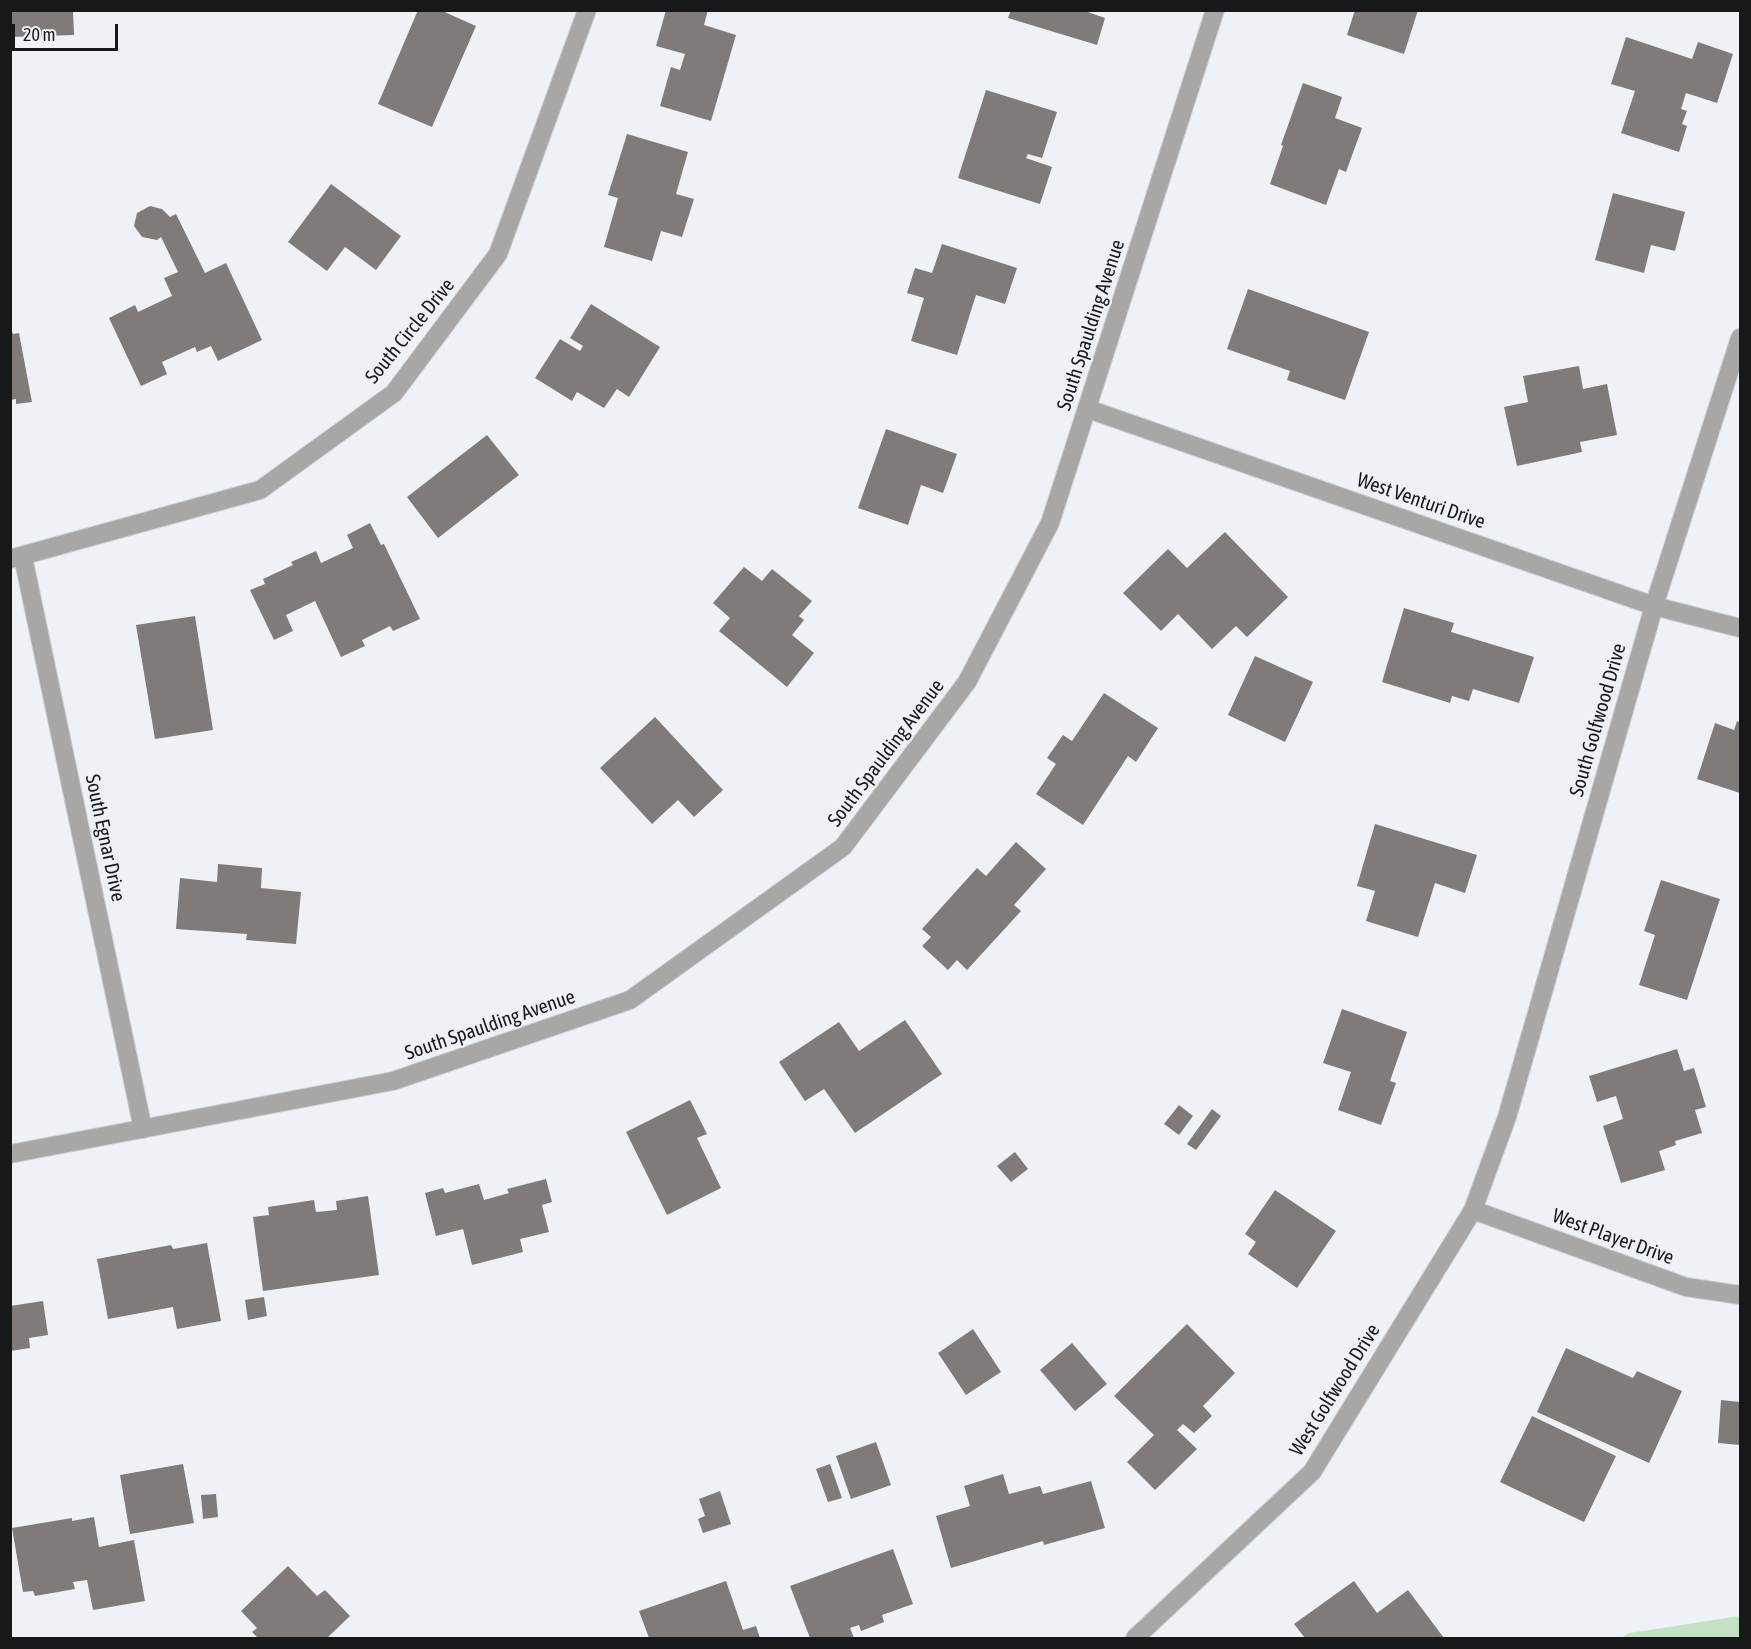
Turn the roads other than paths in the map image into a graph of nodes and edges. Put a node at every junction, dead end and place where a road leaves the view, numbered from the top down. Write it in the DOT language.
graph roads {
  1 [pos="586,10"];
  2 [pos="1215,10"];
  3 [pos="1740,338"];
  4 [pos="1088,409"];
  5 [pos="16,558"];
  6 [pos="1654,606"];
  7 [pos="1740,628"];
  8 [pos="1507,1118"];
  9 [pos="143,1129"];
  10 [pos="10,1154"];
  11 [pos="1473,1210"];
  12 [pos="1740,1295"];
  13 [pos="1135,1638"];
  1 -- 5 [label="street, South Circle Drive"];
  2 -- 4 [label="street, South Spaulding Avenue"];
  3 -- 6 [label="street, South Golfwood Drive"];
  4 -- 6 [label="street, West Venturi Drive"];
  4 -- 9 [label="street, South Spaulding Avenue"];
  5 -- 9 [label="street, South Egnar Drive"];
  6 -- 7 [label="street, West Venturi Drive"];
  6 -- 8 [label="street, South Golfwood Drive"];
  8 -- 11 [label="street, West Golfwood Drive"];
  9 -- 10 [label="street, South Spaulding Avenue"];
  11 -- 12 [label="street, West Player Drive"];
  11 -- 13 [label="street, West Golfwood Drive"];
}
